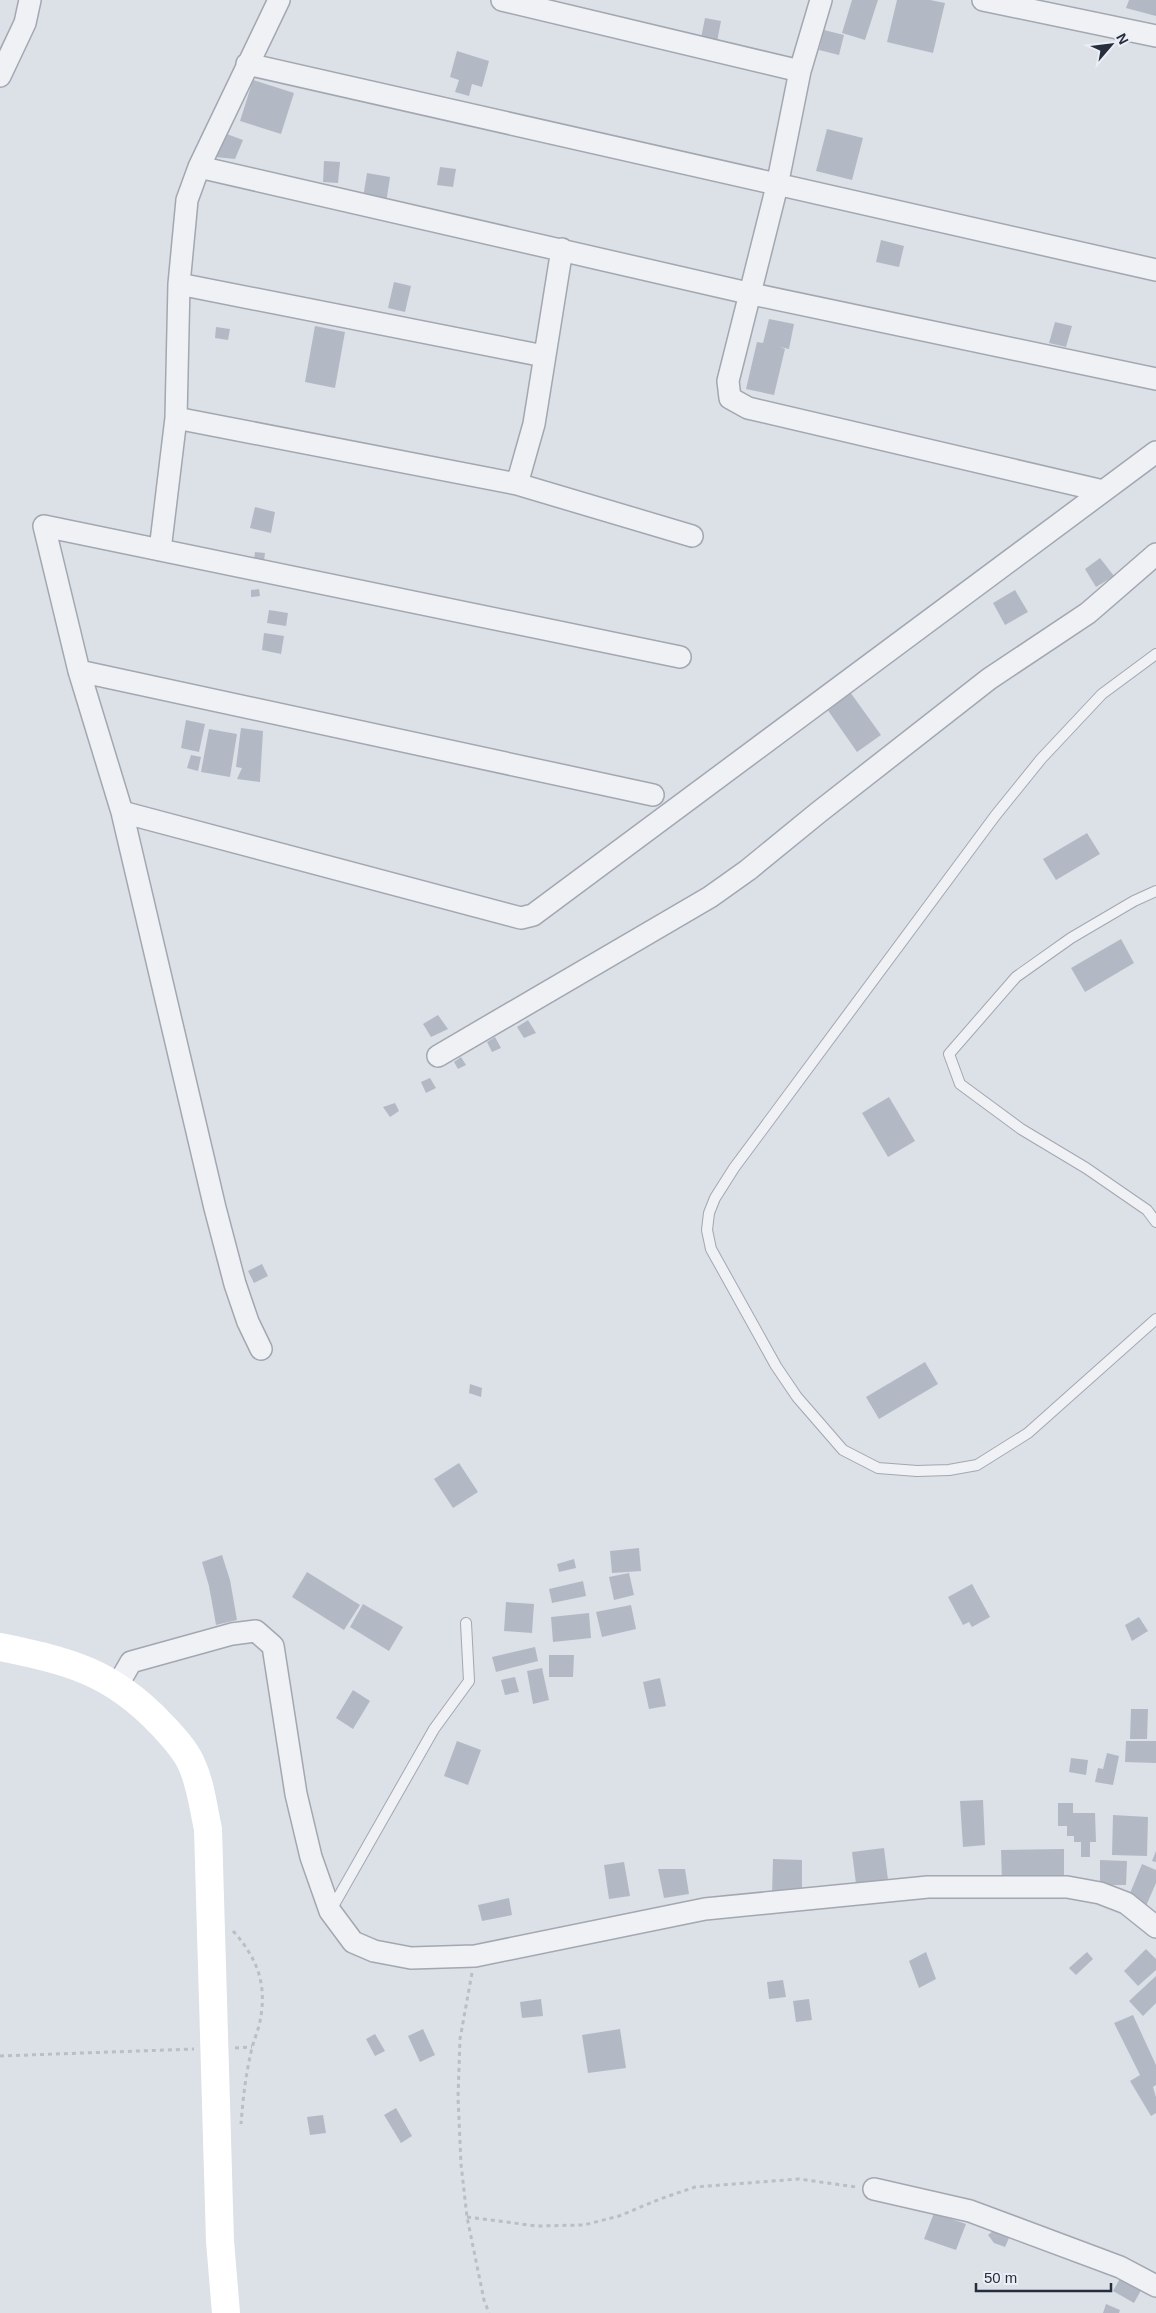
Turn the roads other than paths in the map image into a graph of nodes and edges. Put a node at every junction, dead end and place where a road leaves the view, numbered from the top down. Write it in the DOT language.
graph roads {
  1 [pos="30,0"];
  2 [pos="279,0"];
  3 [pos="502,0"];
  4 [pos="821,0"];
  5 [pos="983,0"];
  6 [pos="1156,36"];
  7 [pos="247,64"];
  8 [pos="800,71"];
  9 [pos="0,76"];
  10 [pos="199,166"];
  11 [pos="777,186"];
  12 [pos="562,249"];
  13 [pos="1156,270"];
  14 [pos="179,284"];
  15 [pos="752,294"];
  16 [pos="544,356"];
  17 [pos="1156,379"];
  18 [pos="176,418"];
  19 [pos="1156,452"];
  20 [pos="517,484"];
  21 [pos="1102,491"];
  22 [pos="692,536"];
  23 [pos="160,550"];
  24 [pos="1156,554"];
  25 [pos="1156,654"];
  26 [pos="680,657"];
  27 [pos="79,671"];
  28 [pos="653,795"];
  29 [pos="122,812"];
  30 [pos="1156,891"];
  31 [pos="438,1056"];
  32 [pos="1156,1222"];
  33 [pos="1156,1320"];
  34 [pos="262,1350"];
  35 [pos="466,1623"];
  36 [pos="0,1647"];
  37 [pos="117,1686"];
  38 [pos="330,1911"];
  39 [pos="1155,1923"];
  40 [pos="874,2189"];
  41 [pos="1156,2286"];
  42 [pos="226,2313"];
  1 -- 9 [label="street"];
  2 -- 7 [label="street"];
  3 -- 8 [label="street"];
  4 -- 8 [label="street"];
  5 -- 6 [label="street"];
  7 -- 10 [label="street"];
  7 -- 11 [label="street"];
  8 -- 11 [label="street"];
  10 -- 12 [label="street"];
  10 -- 14 [label="street"];
  11 -- 13 [label="street"];
  11 -- 15 [label="street"];
  12 -- 15 [label="street"];
  12 -- 16 [label="street"];
  14 -- 16 [label="street"];
  14 -- 18 [label="street"];
  15 -- 17 [label="street"];
  15 -- 21 [label="street"];
  16 -- 20 [label="street"];
  18 -- 20 [label="street"];
  18 -- 23 [label="street"];
  19 -- 21 [label="street"];
  20 -- 22 [label="street"];
  21 -- 29 [label="street"];
  23 -- 26 [label="street"];
  23 -- 27 [label="street"];
  24 -- 31 [label="street"];
  25 -- 33 [label="lane"];
  27 -- 28 [label="street"];
  27 -- 29 [label="street"];
  29 -- 34 [label="street"];
  30 -- 32 [label="lane"];
  35 -- 38 [label="lane"];
  36 -- 37 [label="street"];
  37 -- 38 [label="street"];
  37 -- 42 [label="street"];
  38 -- 39 [label="street"];
  40 -- 41 [label="street"];
}
